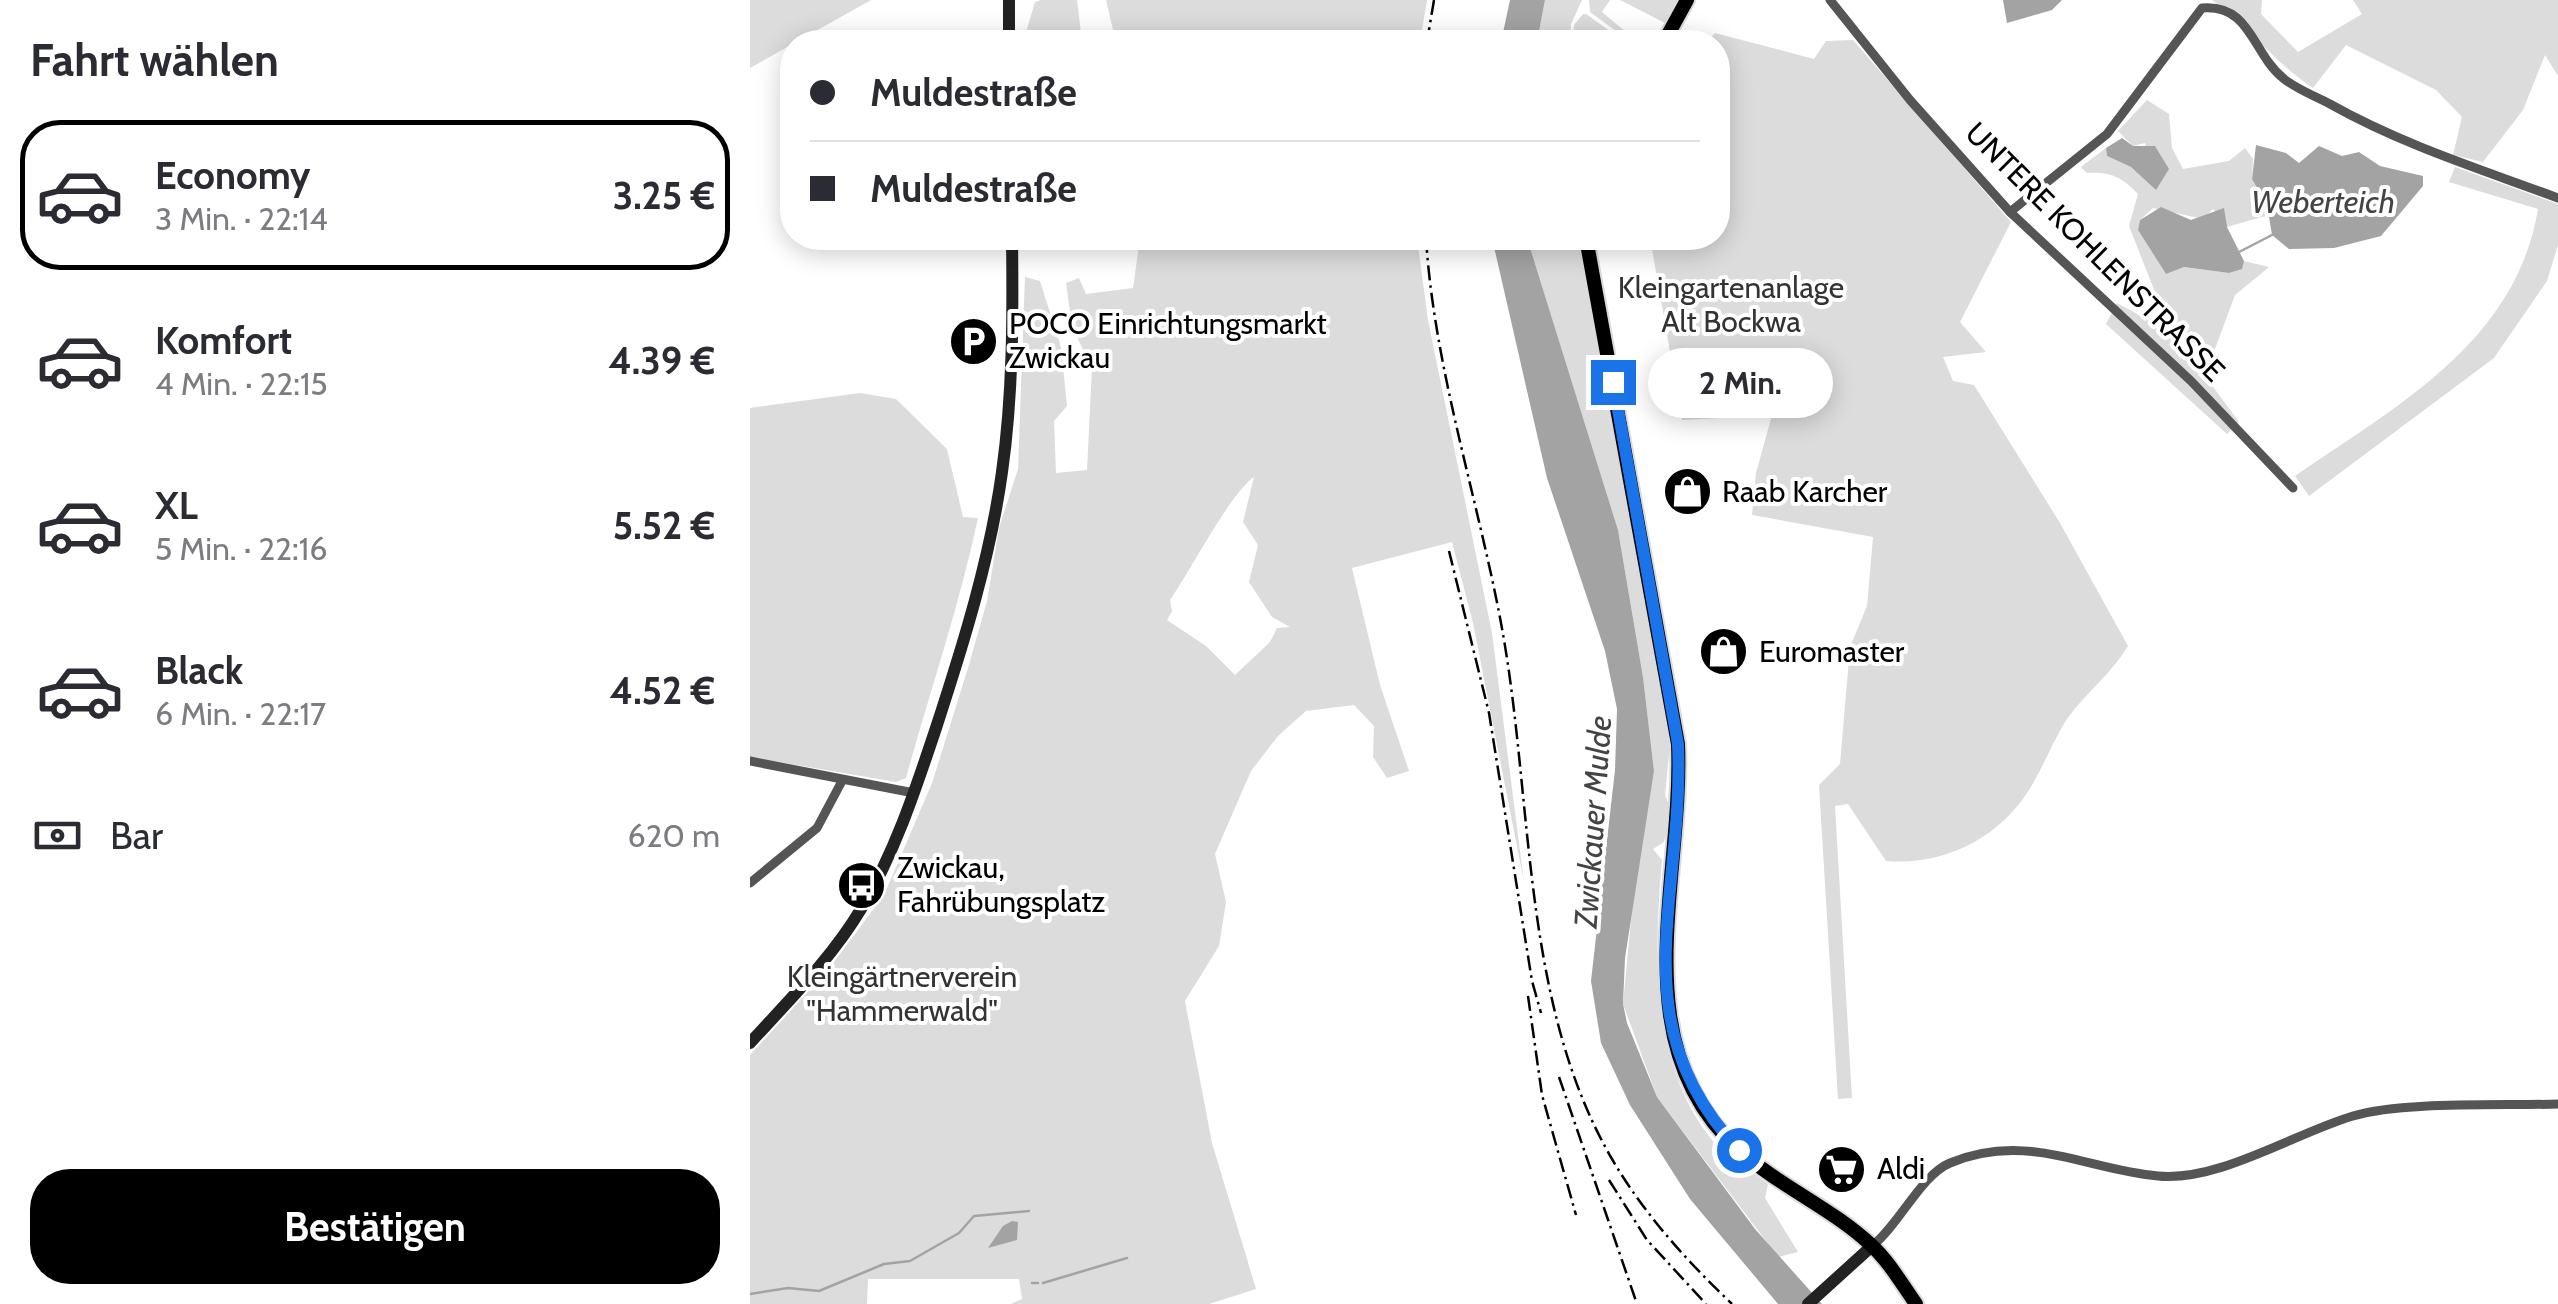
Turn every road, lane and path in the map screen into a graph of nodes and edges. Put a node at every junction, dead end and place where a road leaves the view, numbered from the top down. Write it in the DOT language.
graph roads {
  1 [pos="1009,0"];
  2 [pos="1686,0"];
  3 [pos="1830,0"];
  4 [pos="1009,30"];
  5 [pos="1670,30"];
  6 [pos="2558,198"];
  7 [pos="2010,212"];
  8 [pos="1012,250"];
  9 [pos="1588,250"];
  10 [pos="2292,488"];
  11 [pos="750,761"];
  12 [pos="842,781"];
  13 [pos="914,793"];
  14 [pos="750,883"];
  15 [pos="750,1043"];
  16 [pos="2558,1104"];
  17 [pos="1872,1246"];
  18 [pos="1808,1304"];
  19 [pos="1916,1304"];
  1 -- 4 [label="main road"];
  2 -- 5 [label="main road"];
  3 -- 7 [label="street, UNTERE KOHLENSTRASSE"];
  6 -- 7 [label="street"];
  7 -- 10 [label="street, UNTERE KOHLENSTRASSE"];
  8 -- 13 [label="main road"];
  9 -- 17 [label="main road"];
  11 -- 12 [label="street"];
  12 -- 13 [label="street"];
  12 -- 14 [label="street"];
  13 -- 15 [label="main road"];
  16 -- 17 [label="street"];
  17 -- 18 [label="main road"];
  17 -- 19 [label="main road"];
}
